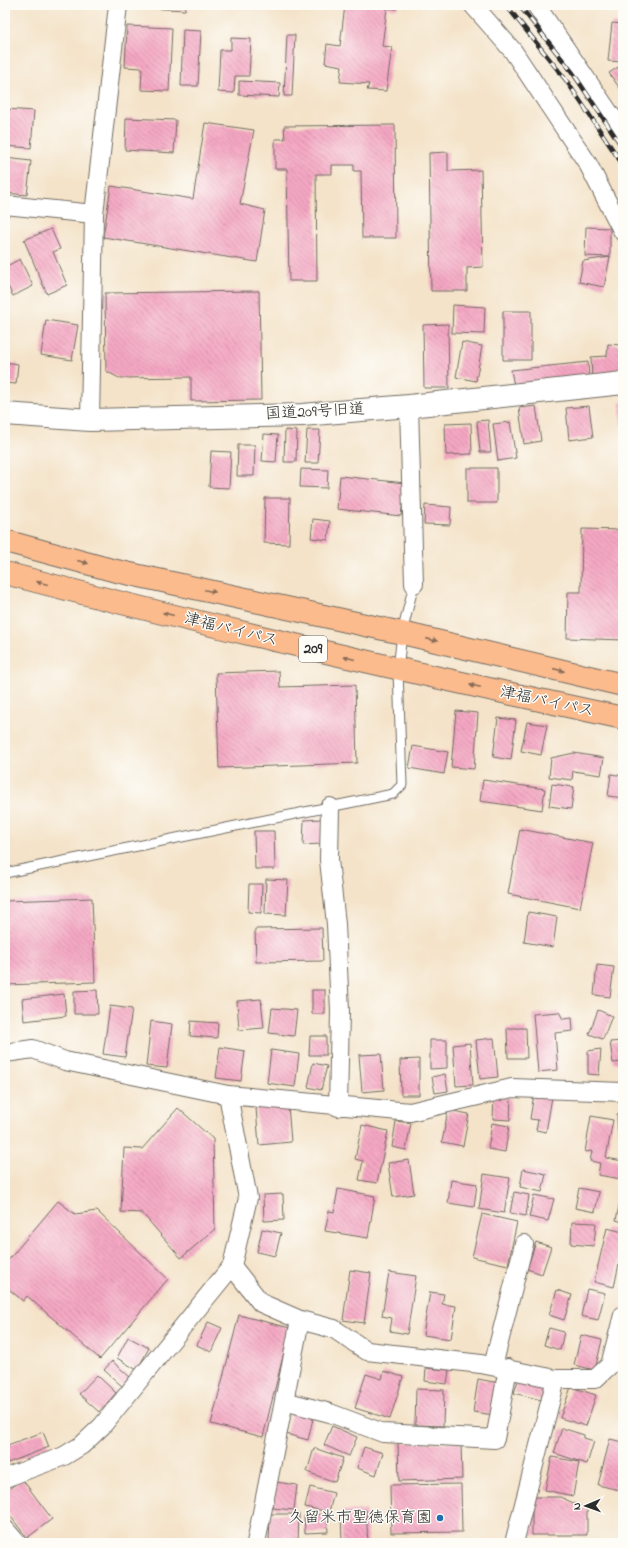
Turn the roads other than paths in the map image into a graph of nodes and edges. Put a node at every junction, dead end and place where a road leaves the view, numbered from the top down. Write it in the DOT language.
graph roads {
  1 [pos="118,5"];
  2 [pos="474,5"];
  3 [pos="536,5"];
  4 [pos="623,133"];
  5 [pos="5,205"];
  6 [pos="94,214"];
  7 [pos="623,232"];
  8 [pos="623,383"];
  9 [pos="409,406"];
  10 [pos="5,414"];
  11 [pos="90,420"];
  12 [pos="5,541"];
  13 [pos="5,573"];
  14 [pos="414,584"];
  15 [pos="402,633"];
  16 [pos="398,670"];
  17 [pos="623,685"];
  18 [pos="623,718"];
  19 [pos="330,807"];
  20 [pos="5,873"];
  21 [pos="5,1053"];
  22 [pos="623,1092"];
  23 [pos="228,1095"];
  24 [pos="338,1107"];
  25 [pos="524,1244"];
  26 [pos="232,1266"];
  27 [pos="623,1316"];
  28 [pos="300,1320"];
  29 [pos="500,1367"];
  30 [pos="556,1379"];
  31 [pos="284,1401"];
  32 [pos="5,1478"];
  33 [pos="5,1529"];
  34 [pos="17,1543"];
  35 [pos="256,1543"];
  36 [pos="514,1543"];
  1 -- 6 [label="street"];
  2 -- 7 [label="street"];
  3 -- 4 [label="street"];
  5 -- 6 [label="street"];
  6 -- 11 [label="street"];
  8 -- 9 [label="street, 国道209号旧道"];
  9 -- 11 [label="street, 国道209号旧道"];
  9 -- 14 [label="street"];
  10 -- 11 [label="street, 国道209号旧道"];
  12 -- 15 [label="highway, 津福バイパス / 209, one-way"];
  16 -- 13 [label="highway, 津福バイパス / 209, one-way"];
  14 -- 15 [label="lane"];
  15 -- 16 [label="lane"];
  15 -- 17 [label="highway, 津福バイパス / 209, one-way"];
  18 -- 16 [label="highway, 津福バイパス / 209, one-way"];
  16 -- 19 [label="lane"];
  19 -- 20 [label="lane"];
  19 -- 24 [label="street"];
  21 -- 23 [label="street"];
  22 -- 24 [label="street"];
  23 -- 24 [label="street"];
  23 -- 26 [label="street"];
  25 -- 29 [label="street"];
  26 -- 28 [label="street"];
  26 -- 32 [label="street"];
  27 -- 30 [label="street"];
  28 -- 29 [label="street"];
  28 -- 31 [label="street"];
  29 -- 30 [label="street"];
  29 -- 31 [label="street"];
  30 -- 36 [label="street"];
  31 -- 35 [label="street"];
  33 -- 34 [label="street"];
}
